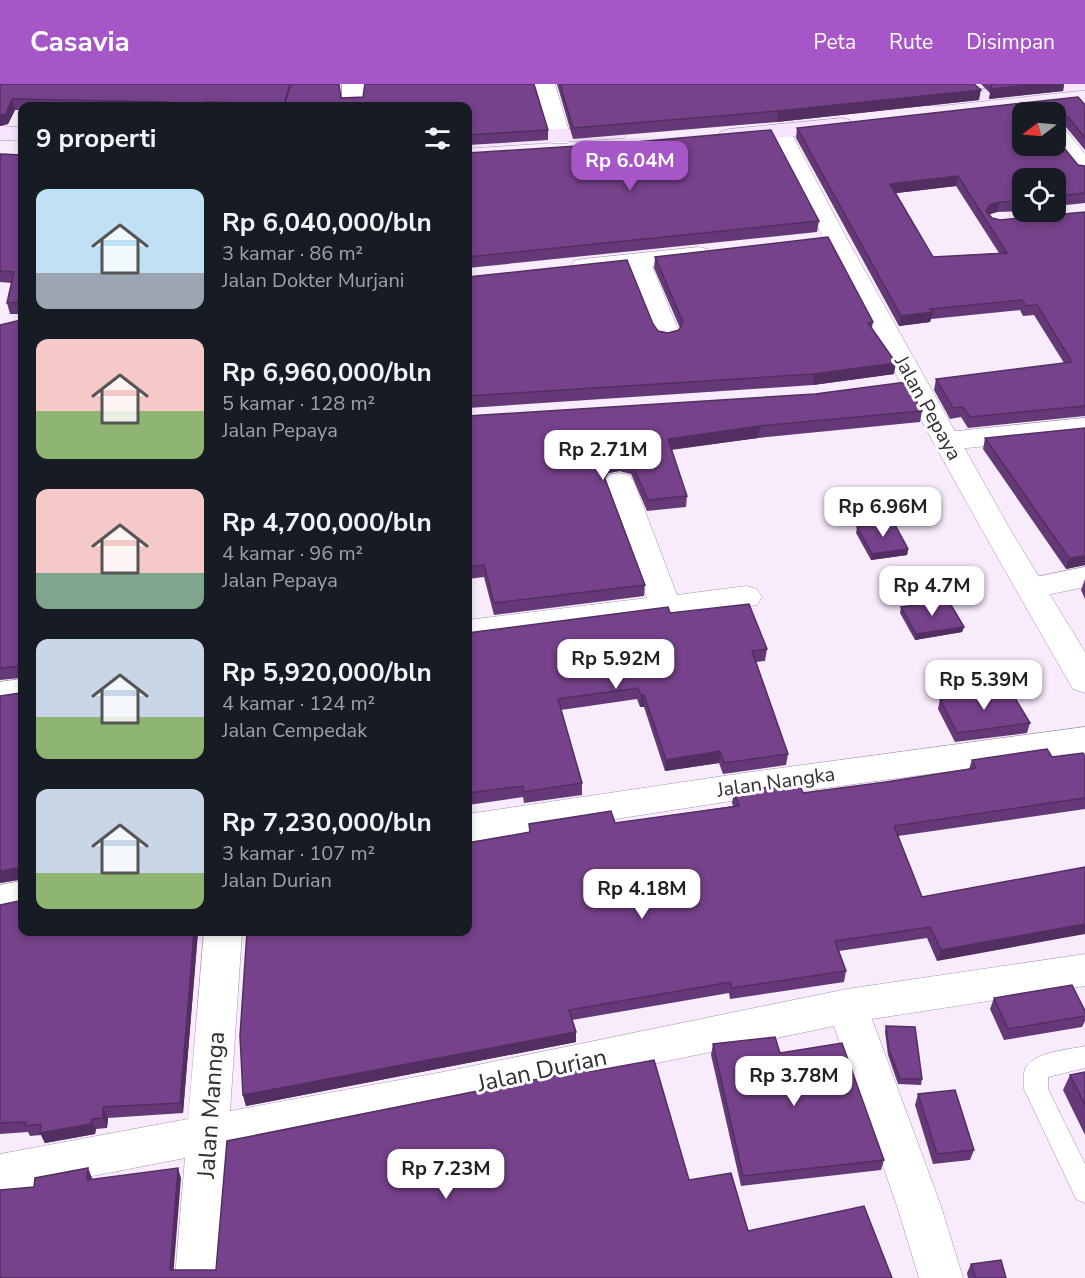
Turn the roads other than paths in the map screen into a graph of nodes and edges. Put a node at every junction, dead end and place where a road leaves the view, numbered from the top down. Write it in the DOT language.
graph roads {
  1 [pos="353,84"];
  2 [pos="544,84"];
  3 [pos="1085,84"];
  4 [pos="976,90"];
  5 [pos="1085,97"];
  6 [pos="352,102"];
  7 [pos="1062,102"];
  8 [pos="1012,108"];
  9 [pos="779,131"];
  10 [pos="0,133"];
  11 [pos="18,134"];
  12 [pos="560,138"];
  13 [pos="472,141"];
  14 [pos="1066,144"];
  15 [pos="0,148"];
  16 [pos="18,148"];
  17 [pos="472,154"];
  18 [pos="1085,168"];
  19 [pos="718,252"];
  20 [pos="637,261"];
  21 [pos="559,268"];
  22 [pos="667,334"];
  23 [pos="1085,427"];
  24 [pos="947,441"];
  25 [pos="619,482"];
  26 [pos="1085,577"];
  27 [pos="1032,587"];
  28 [pos="746,597"];
  29 [pos="666,607"];
  30 [pos="472,631"];
  31 [pos="1085,681"];
  32 [pos="18,692"];
  33 [pos="0,694"];
  34 [pos="1085,741"];
  35 [pos="472,827"];
  36 [pos="18,897"];
  37 [pos="0,900"];
  38 [pos="224,936"];
  39 [pos="1085,970"];
  40 [pos="847,1006"];
  41 [pos="1085,1057"];
  42 [pos="209,1136"];
  43 [pos="0,1174"];
  44 [pos="1085,1191"];
  45 [pos="197,1278"];
  46 [pos="941,1278"];
  1 -- 6 [label="street"];
  2 -- 12 [label="street"];
  3 -- 4 [label="main road"];
  4 -- 8 [label="main road"];
  5 -- 7 [label="main road"];
  9 -- 9 [label="main road"];
  9 -- 24 [label="street, Jalan Pepaya"];
  10 -- 11 [label="main road"];
  12 -- 13 [label="main road"];
  12 -- 17 [label="main road"];
  14 -- 18 [label="street"];
  15 -- 16 [label="main road"];
  19 -- 20 [label="street"];
  20 -- 21 [label="street"];
  20 -- 22 [label="street"];
  23 -- 24 [label="street"];
  24 -- 27 [label="street, Jalan Pepaya"];
  25 -- 29 [label="street"];
  26 -- 27 [label="street"];
  27 -- 31 [label="street, Jalan Pepaya"];
  28 -- 29 [label="street"];
  29 -- 30 [label="street"];
  32 -- 33 [label="street"];
  34 -- 35 [label="street, Jalan Nangka"];
  36 -- 37 [label="street"];
  38 -- 42 [label="street, Jalan Mannga"];
  39 -- 40 [label="street, Jalan Durian"];
  40 -- 42 [label="street, Jalan Durian"];
  40 -- 46 [label="street"];
  41 -- 44 [label="lane"];
  42 -- 43 [label="street, Jalan Durian"];
  42 -- 45 [label="street, Jalan Mannga"];
}
